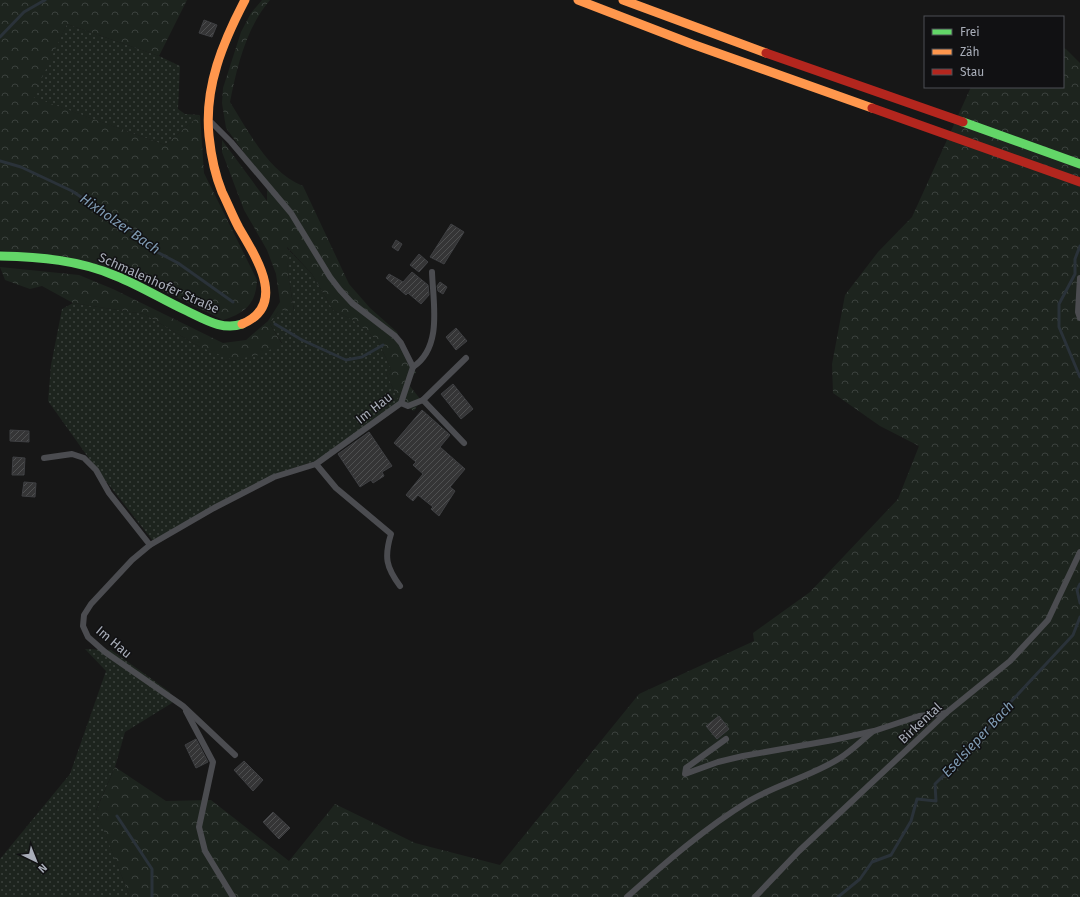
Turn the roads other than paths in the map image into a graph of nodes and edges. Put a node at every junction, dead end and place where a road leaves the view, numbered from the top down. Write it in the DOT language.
graph roads {
  1 [pos="245,0"];
  2 [pos="578,0"];
  3 [pos="623,0"];
  4 [pos="208,120"];
  5 [pos="1080,164"];
  6 [pos="1080,182"];
  7 [pos="0,256"];
  8 [pos="432,272"];
  9 [pos="1080,278"];
  10 [pos="1080,318"];
  11 [pos="466,358"];
  12 [pos="413,367"];
  13 [pos="423,400"];
  14 [pos="401,403"];
  15 [pos="464,443"];
  16 [pos="44,458"];
  17 [pos="316,464"];
  18 [pos="150,545"];
  19 [pos="1080,552"];
  20 [pos="400,586"];
  21 [pos="183,706"];
  22 [pos="946,713"];
  23 [pos="874,731"];
  24 [pos="726,740"];
  25 [pos="235,755"];
  26 [pos="233,897"];
  27 [pos="627,897"];
  28 [pos="755,897"];
  1 -- 4 [label="main road, Schmalenhofer Straße"];
  2 -- 6 [label="main road"];
  3 -- 5 [label="main road"];
  4 -- 7 [label="main road, Schmalenhofer Straße"];
  4 -- 12 [label="lane"];
  8 -- 12 [label="lane"];
  9 -- 10 [label="lane"];
  11 -- 13 [label="lane"];
  12 -- 14 [label="lane, Im Hau"];
  13 -- 14 [label="lane"];
  13 -- 15 [label="lane"];
  14 -- 17 [label="lane, Im Hau"];
  16 -- 18 [label="lane"];
  17 -- 18 [label="lane, Im Hau"];
  17 -- 20 [label="lane"];
  18 -- 21 [label="lane, Im Hau"];
  19 -- 22 [label="lane, Birkental"];
  21 -- 25 [label="lane, Im Hau"];
  21 -- 26 [label="lane, Im Hau"];
  22 -- 23 [label="lane"];
  22 -- 28 [label="lane, Birkental"];
  23 -- 24 [label="lane"];
  23 -- 27 [label="lane"];
}
